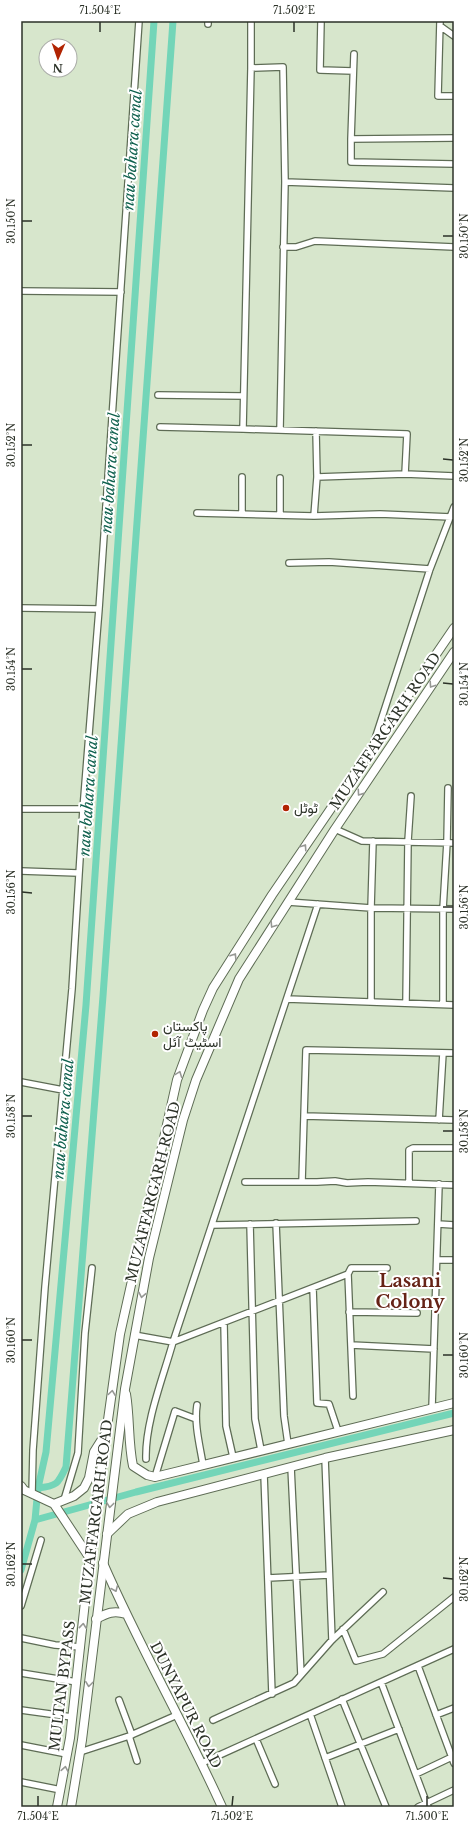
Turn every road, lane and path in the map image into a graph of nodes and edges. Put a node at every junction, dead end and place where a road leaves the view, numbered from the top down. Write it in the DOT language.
graph roads {
  1 [pos="139,21"];
  2 [pos="251,21"];
  3 [pos="321,21"];
  4 [pos="440,24"];
  5 [pos="454,36"];
  6 [pos="354,54"];
  7 [pos="251,68"];
  8 [pos="353,71"];
  9 [pos="454,96"];
  10 [pos="454,138"];
  11 [pos="351,139"];
  12 [pos="454,164"];
  13 [pos="285,182"];
  14 [pos="454,188"];
  15 [pos="283,247"];
  16 [pos="454,247"];
  17 [pos="21,291"];
  18 [pos="121,292"];
  19 [pos="158,395"];
  20 [pos="244,396"];
  21 [pos="160,427"];
  22 [pos="243,429"];
  23 [pos="280,430"];
  24 [pos="316,431"];
  25 [pos="405,474"];
  26 [pos="317,476"];
  27 [pos="454,476"];
  28 [pos="242,478"];
  29 [pos="280,478"];
  30 [pos="454,507"];
  31 [pos="197,513"];
  32 [pos="242,514"];
  33 [pos="280,515"];
  34 [pos="314,516"];
  35 [pos="451,517"];
  36 [pos="289,563"];
  37 [pos="430,569"];
  38 [pos="21,608"];
  39 [pos="99,609"];
  40 [pos="454,628"];
  41 [pos="454,652"];
  42 [pos="450,663"];
  43 [pos="372,746"];
  44 [pos="448,788"];
  45 [pos="411,796"];
  46 [pos="21,809"];
  47 [pos="83,809"];
  48 [pos="335,829"];
  49 [pos="373,841"];
  50 [pos="408,841"];
  51 [pos="448,842"];
  52 [pos="454,842"];
  53 [pos="21,871"];
  54 [pos="78,873"];
  55 [pos="288,902"];
  56 [pos="318,904"];
  57 [pos="371,908"];
  58 [pos="408,908"];
  59 [pos="443,909"];
  60 [pos="454,909"];
  61 [pos="287,999"];
  62 [pos="371,1002"];
  63 [pos="406,1003"];
  64 [pos="443,1004"];
  65 [pos="454,1005"];
  66 [pos="443,1053"];
  67 [pos="454,1053"];
  68 [pos="21,1082"];
  69 [pos="62,1090"];
  70 [pos="304,1116"];
  71 [pos="439,1120"];
  72 [pos="454,1120"];
  73 [pos="454,1148"];
  74 [pos="245,1182"];
  75 [pos="302,1182"];
  76 [pos="410,1183"];
  77 [pos="439,1184"];
  78 [pos="454,1185"];
  79 [pos="416,1221"];
  80 [pos="144,1223"];
  81 [pos="276,1223"];
  82 [pos="250,1224"];
  83 [pos="438,1224"];
  84 [pos="212,1225"];
  85 [pos="454,1225"];
  86 [pos="157,1226"];
  87 [pos="437,1260"];
  88 [pos="454,1260"];
  89 [pos="92,1268"];
  90 [pos="388,1268"];
  91 [pos="348,1274"];
  92 [pos="313,1288"];
  93 [pos="279,1301"];
  94 [pos="252,1312"];
  95 [pos="349,1312"];
  96 [pos="417,1313"];
  97 [pos="224,1322"];
  98 [pos="134,1335"];
  99 [pos="173,1342"];
  100 [pos="351,1345"];
  101 [pos="434,1349"];
  102 [pos="124,1389"];
  103 [pos="353,1396"];
  104 [pos="454,1403"];
  105 [pos="197,1405"];
  106 [pos="432,1408"];
  107 [pos="196,1419"];
  108 [pos="454,1430"];
  109 [pos="338,1432"];
  110 [pos="106,1433"];
  111 [pos="288,1444"];
  112 [pos="261,1450"];
  113 [pos="233,1457"];
  114 [pos="325,1458"];
  115 [pos="146,1459"];
  116 [pos="203,1465"];
  117 [pos="292,1467"];
  118 [pos="264,1474"];
  119 [pos="155,1477"];
  120 [pos="21,1486"];
  121 [pos="32,1494"];
  122 [pos="64,1500"];
  123 [pos="53,1505"];
  124 [pos="94,1520"];
  125 [pos="107,1534"];
  126 [pos="41,1540"];
  127 [pos="91,1560"];
  128 [pos="103,1563"];
  129 [pos="329,1575"];
  130 [pos="296,1576"];
  131 [pos="268,1578"];
  132 [pos="383,1592"];
  133 [pos="454,1597"];
  134 [pos="21,1606"];
  135 [pos="126,1614"];
  136 [pos="96,1619"];
  137 [pos="343,1629"];
  138 [pos="21,1638"];
  139 [pos="332,1640"];
  140 [pos="81,1647"];
  141 [pos="454,1649"];
  142 [pos="418,1666"];
  143 [pos="21,1673"];
  144 [pos="301,1675"];
  145 [pos="77,1682"];
  146 [pos="381,1682"];
  147 [pos="272,1694"];
  148 [pos="119,1700"];
  149 [pos="342,1700"];
  150 [pos="454,1708"];
  151 [pos="21,1710"];
  152 [pos="177,1714"];
  153 [pos="310,1714"];
  154 [pos="436,1715"];
  155 [pos="72,1717"];
  156 [pos="214,1720"];
  157 [pos="399,1729"];
  158 [pos="130,1736"];
  159 [pos="70,1738"];
  160 [pos="256,1738"];
  161 [pos="82,1740"];
  162 [pos="21,1745"];
  163 [pos="360,1745"];
  164 [pos="80,1752"];
  165 [pos="67,1754"];
  166 [pos="325,1758"];
  167 [pos="453,1759"];
  168 [pos="137,1761"];
  169 [pos="202,1763"];
  170 [pos="416,1774"];
  171 [pos="21,1782"];
  172 [pos="275,1784"];
  173 [pos="60,1790"];
  174 [pos="454,1790"];
  175 [pos="427,1805"];
  176 [pos="57,1807"];
  177 [pos="71,1807"];
  178 [pos="222,1807"];
  179 [pos="342,1807"];
  180 [pos="386,1807"];
  181 [pos="418,1807"];
  1 -- 18 [label="street"];
  2 -- 7 [label="street"];
  3 -- 8 [label="street"];
  4 -- 5 [label="street"];
  4 -- 9 [label="street"];
  6 -- 8 [label="street"];
  7 -- 13 [label="street"];
  7 -- 20 [label="street"];
  8 -- 11 [label="street"];
  10 -- 11 [label="street"];
  11 -- 12 [label="street"];
  13 -- 14 [label="street"];
  13 -- 15 [label="street"];
  15 -- 16 [label="street"];
  15 -- 23 [label="street"];
  17 -- 18 [label="street"];
  18 -- 39 [label="street"];
  19 -- 20 [label="street"];
  20 -- 22 [label="street"];
  21 -- 22 [label="street"];
  22 -- 23 [label="street"];
  23 -- 24 [label="street"];
  24 -- 25 [label="street"];
  24 -- 26 [label="street"];
  25 -- 26 [label="street"];
  25 -- 27 [label="street"];
  26 -- 34 [label="street"];
  28 -- 32 [label="street"];
  29 -- 33 [label="street"];
  30 -- 35 [label="street"];
  31 -- 32 [label="street"];
  32 -- 33 [label="street"];
  33 -- 34 [label="street"];
  34 -- 35 [label="street"];
  35 -- 37 [label="street"];
  36 -- 37 [label="street"];
  37 -- 43 [label="street"];
  38 -- 39 [label="street"];
  39 -- 47 [label="street"];
  40 -- 43 [label="main road, MUZAFFARGARH ROAD"];
  41 -- 42 [label="main road, MUZAFFARGARH ROAD"];
  42 -- 48 [label="main road, MUZAFFARGARH ROAD, one-way"];
  80 -- 43 [label="main road, MUZAFFARGARH ROAD, one-way"];
  44 -- 51 [label="street"];
  45 -- 50 [label="street"];
  46 -- 47 [label="street"];
  47 -- 54 [label="street"];
  48 -- 49 [label="street"];
  48 -- 55 [label="main road, MUZAFFARGARH ROAD"];
  49 -- 50 [label="street"];
  49 -- 57 [label="street"];
  50 -- 51 [label="street"];
  50 -- 58 [label="street"];
  51 -- 52 [label="street"];
  51 -- 59 [label="street"];
  53 -- 54 [label="street"];
  54 -- 69 [label="street"];
  55 -- 56 [label="street"];
  55 -- 86 [label="main road, MUZAFFARGARH ROAD, one-way"];
  56 -- 57 [label="street"];
  56 -- 61 [label="street"];
  57 -- 58 [label="street"];
  57 -- 62 [label="street"];
  58 -- 59 [label="street"];
  58 -- 63 [label="street"];
  59 -- 60 [label="street"];
  59 -- 64 [label="street"];
  61 -- 62 [label="street"];
  61 -- 84 [label="street"];
  62 -- 63 [label="street"];
  63 -- 64 [label="street"];
  64 -- 65 [label="street"];
  66 -- 67 [label="street"];
  66 -- 70 [label="street"];
  66 -- 71 [label="street"];
  68 -- 69 [label="street"];
  69 -- 121 [label="street"];
  70 -- 71 [label="street"];
  70 -- 75 [label="street"];
  71 -- 72 [label="street"];
  73 -- 76 [label="street"];
  74 -- 75 [label="street"];
  75 -- 76 [label="street"];
  76 -- 77 [label="street"];
  77 -- 78 [label="street"];
  77 -- 83 [label="street"];
  79 -- 81 [label="street"];
  80 -- 86 [label="main road"];
  110 -- 80 [label="main road, MUZAFFARGARH ROAD, one-way"];
  81 -- 82 [label="street"];
  81 -- 93 [label="street"];
  82 -- 84 [label="street"];
  82 -- 94 [label="street"];
  83 -- 85 [label="street"];
  83 -- 87 [label="street"];
  84 -- 99 [label="street"];
  86 -- 98 [label="main road, MUZAFFARGARH ROAD, one-way"];
  87 -- 88 [label="street"];
  87 -- 101 [label="street"];
  89 -- 122 [label="street"];
  90 -- 91 [label="street"];
  91 -- 92 [label="street"];
  91 -- 95 [label="street"];
  92 -- 93 [label="street"];
  92 -- 109 [label="street"];
  93 -- 94 [label="street"];
  93 -- 111 [label="street"];
  94 -- 97 [label="street"];
  94 -- 112 [label="street"];
  95 -- 96 [label="street"];
  95 -- 100 [label="street"];
  97 -- 99 [label="street"];
  97 -- 113 [label="street"];
  98 -- 99 [label="street"];
  98 -- 102 [label="main road, MUZAFFARGARH ROAD"];
  99 -- 115 [label="street"];
  100 -- 101 [label="street"];
  100 -- 103 [label="street"];
  101 -- 106 [label="street"];
  102 -- 119 [label="main road"];
  102 -- 125 [label="main road, MUZAFFARGARH ROAD, one-way"];
  104 -- 106 [label="main road"];
  105 -- 107 [label="street"];
  106 -- 109 [label="main road"];
  107 -- 116 [label="street"];
  107 -- 119 [label="street"];
  108 -- 114 [label="main road"];
  109 -- 111 [label="main road"];
  110 -- 122 [label="main road"];
  110 -- 124 [label="main road, MUZAFFARGARH ROAD"];
  111 -- 112 [label="main road"];
  112 -- 113 [label="main road"];
  113 -- 116 [label="main road"];
  114 -- 117 [label="main road"];
  114 -- 129 [label="street"];
  116 -- 119 [label="main road"];
  117 -- 118 [label="main road"];
  117 -- 130 [label="street"];
  118 -- 125 [label="main road"];
  118 -- 131 [label="street"];
  120 -- 121 [label="main road"];
  121 -- 123 [label="main road"];
  122 -- 123 [label="main road"];
  123 -- 127 [label="main road"];
  124 -- 127 [label="main road, MULTAN BYPASS"];
  125 -- 128 [label="main road, MUZAFFARGARH ROAD"];
  126 -- 134 [label="street"];
  140 -- 127 [label="main road, MULTAN BYPASS, one-way"];
  128 -- 135 [label="main road, DUNYAPUR ROAD, one-way"];
  128 -- 136 [label="main road, MUZAFFARGARH ROAD"];
  129 -- 130 [label="street"];
  129 -- 139 [label="street"];
  130 -- 131 [label="street"];
  130 -- 144 [label="street"];
  131 -- 147 [label="street"];
  132 -- 137 [label="street"];
  133 -- 137 [label="street"];
  135 -- 136 [label="main road"];
  135 -- 152 [label="main road, DUNYAPUR ROAD"];
  136 -- 161 [label="main road, MUZAFFARGARH ROAD, one-way"];
  137 -- 139 [label="street"];
  138 -- 140 [label="street"];
  139 -- 144 [label="street"];
  140 -- 145 [label="main road, MULTAN BYPASS"];
  141 -- 142 [label="street"];
  142 -- 146 [label="street"];
  142 -- 154 [label="street"];
  143 -- 145 [label="street"];
  144 -- 147 [label="street"];
  145 -- 155 [label="main road, MULTAN BYPASS"];
  146 -- 149 [label="street"];
  146 -- 157 [label="street"];
  147 -- 156 [label="street"];
  148 -- 158 [label="street"];
  149 -- 153 [label="street"];
  149 -- 163 [label="street"];
  150 -- 154 [label="street"];
  151 -- 155 [label="street"];
  152 -- 158 [label="street"];
  152 -- 169 [label="main road, DUNYAPUR ROAD"];
  153 -- 160 [label="street"];
  153 -- 166 [label="street"];
  154 -- 167 [label="street"];
  155 -- 159 [label="main road, MULTAN BYPASS"];
  157 -- 163 [label="street"];
  157 -- 170 [label="street"];
  158 -- 164 [label="street"];
  158 -- 168 [label="street"];
  159 -- 161 [label="main road"];
  159 -- 165 [label="main road, MULTAN BYPASS"];
  160 -- 169 [label="street"];
  160 -- 172 [label="street"];
  161 -- 164 [label="main road, MUZAFFARGARH ROAD"];
  162 -- 165 [label="street"];
  163 -- 166 [label="street"];
  163 -- 180 [label="street"];
  164 -- 177 [label="main road, MUZAFFARGARH ROAD"];
  173 -- 165 [label="main road, MULTAN BYPASS, one-way"];
  166 -- 179 [label="street"];
  167 -- 170 [label="street"];
  169 -- 178 [label="main road, DUNYAPUR ROAD"];
  170 -- 175 [label="street"];
  171 -- 173 [label="street"];
  173 -- 176 [label="main road, MULTAN BYPASS"];
  174 -- 175 [label="street"];
  175 -- 181 [label="street"];
}
